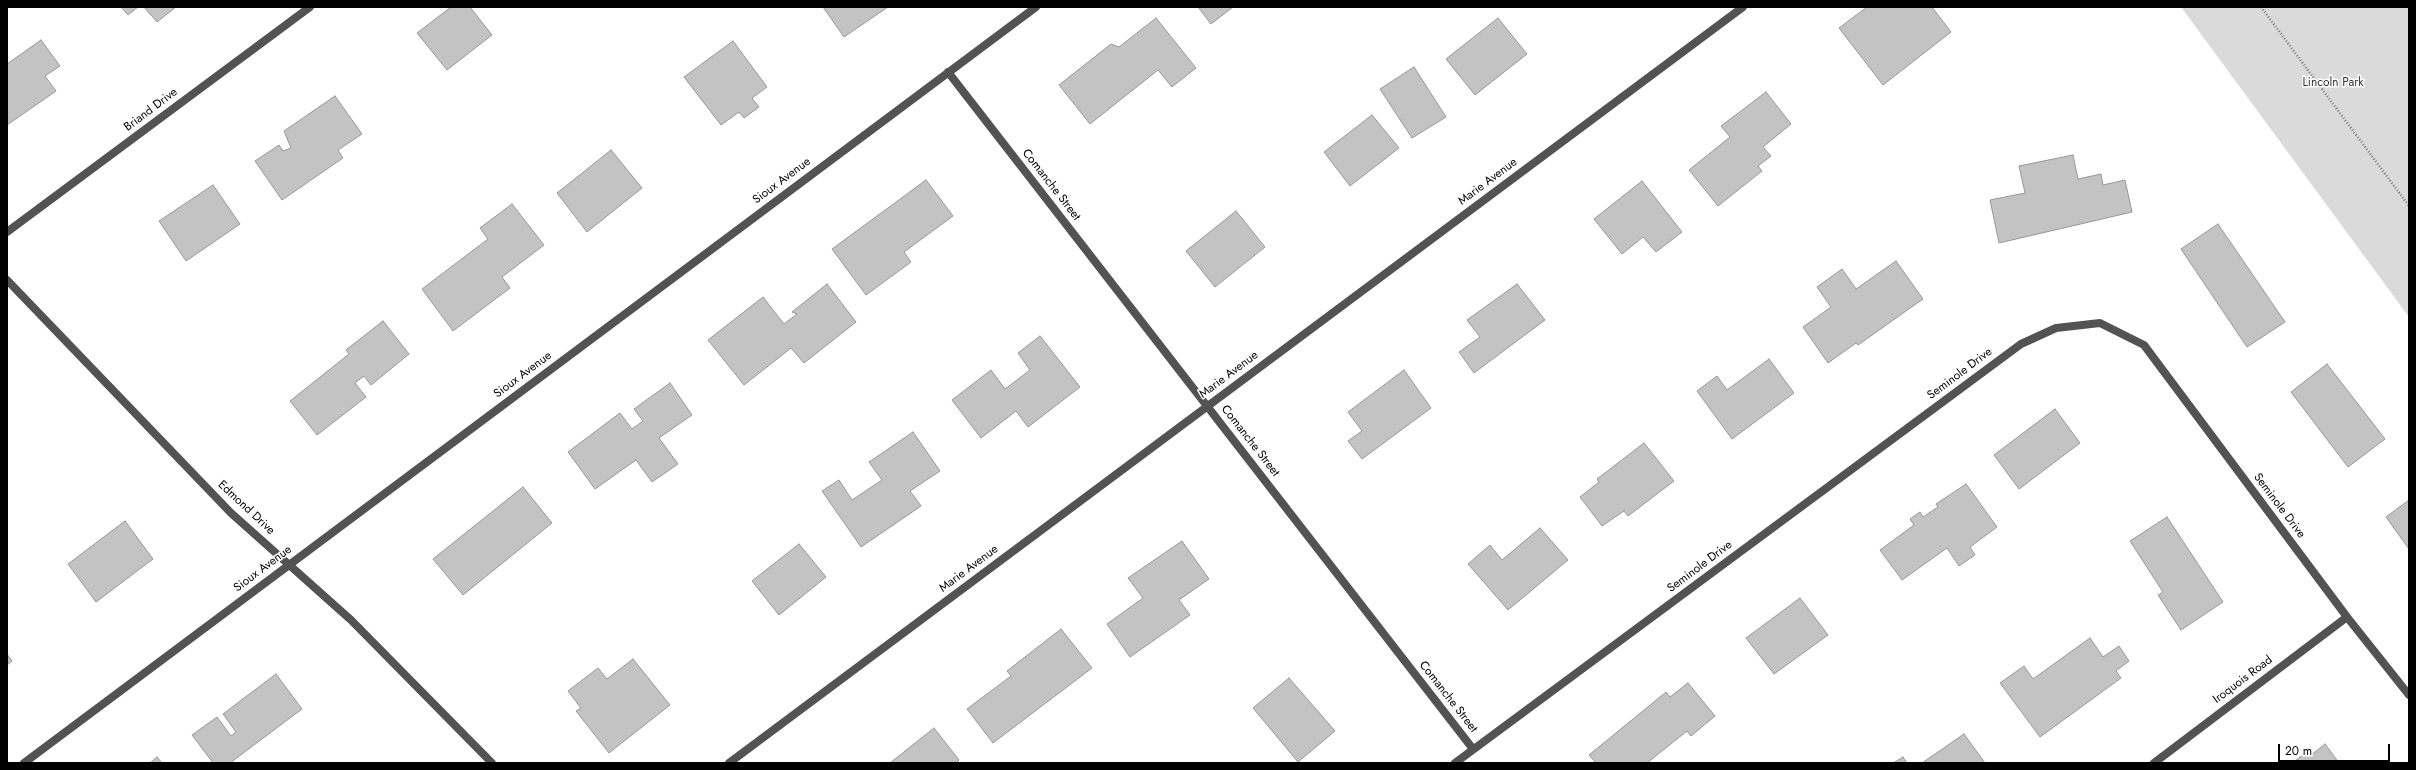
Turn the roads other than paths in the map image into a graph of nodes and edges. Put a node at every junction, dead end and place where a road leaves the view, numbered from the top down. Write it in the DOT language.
graph roads {
  1 [pos="310,7"];
  2 [pos="1036,7"];
  3 [pos="1743,7"];
  4 [pos="948,72"];
  5 [pos="7,232"];
  6 [pos="7,280"];
  7 [pos="1207,406"];
  8 [pos="290,564"];
  9 [pos="2347,616"];
  10 [pos="2409,695"];
  11 [pos="1473,749"];
  12 [pos="24,763"];
  13 [pos="492,763"];
  14 [pos="729,763"];
  15 [pos="1455,763"];
  16 [pos="2154,763"];
  1 -- 5 [label="street, Briand Drive"];
  2 -- 4 [label="street, Sioux Avenue"];
  3 -- 7 [label="street, Marie Avenue"];
  4 -- 7 [label="street, Comanche Street"];
  4 -- 8 [label="street, Sioux Avenue"];
  6 -- 8 [label="street, Edmond Drive"];
  7 -- 11 [label="street, Comanche Street"];
  7 -- 14 [label="street, Marie Avenue"];
  8 -- 12 [label="street, Sioux Avenue"];
  8 -- 13 [label="street, Edmond Drive"];
  9 -- 10 [label="street, Seminole Drive"];
  9 -- 11 [label="street, Seminole Drive"];
  9 -- 16 [label="street, Iroquois Road"];
  11 -- 15 [label="street, Seminole Drive"];
}
